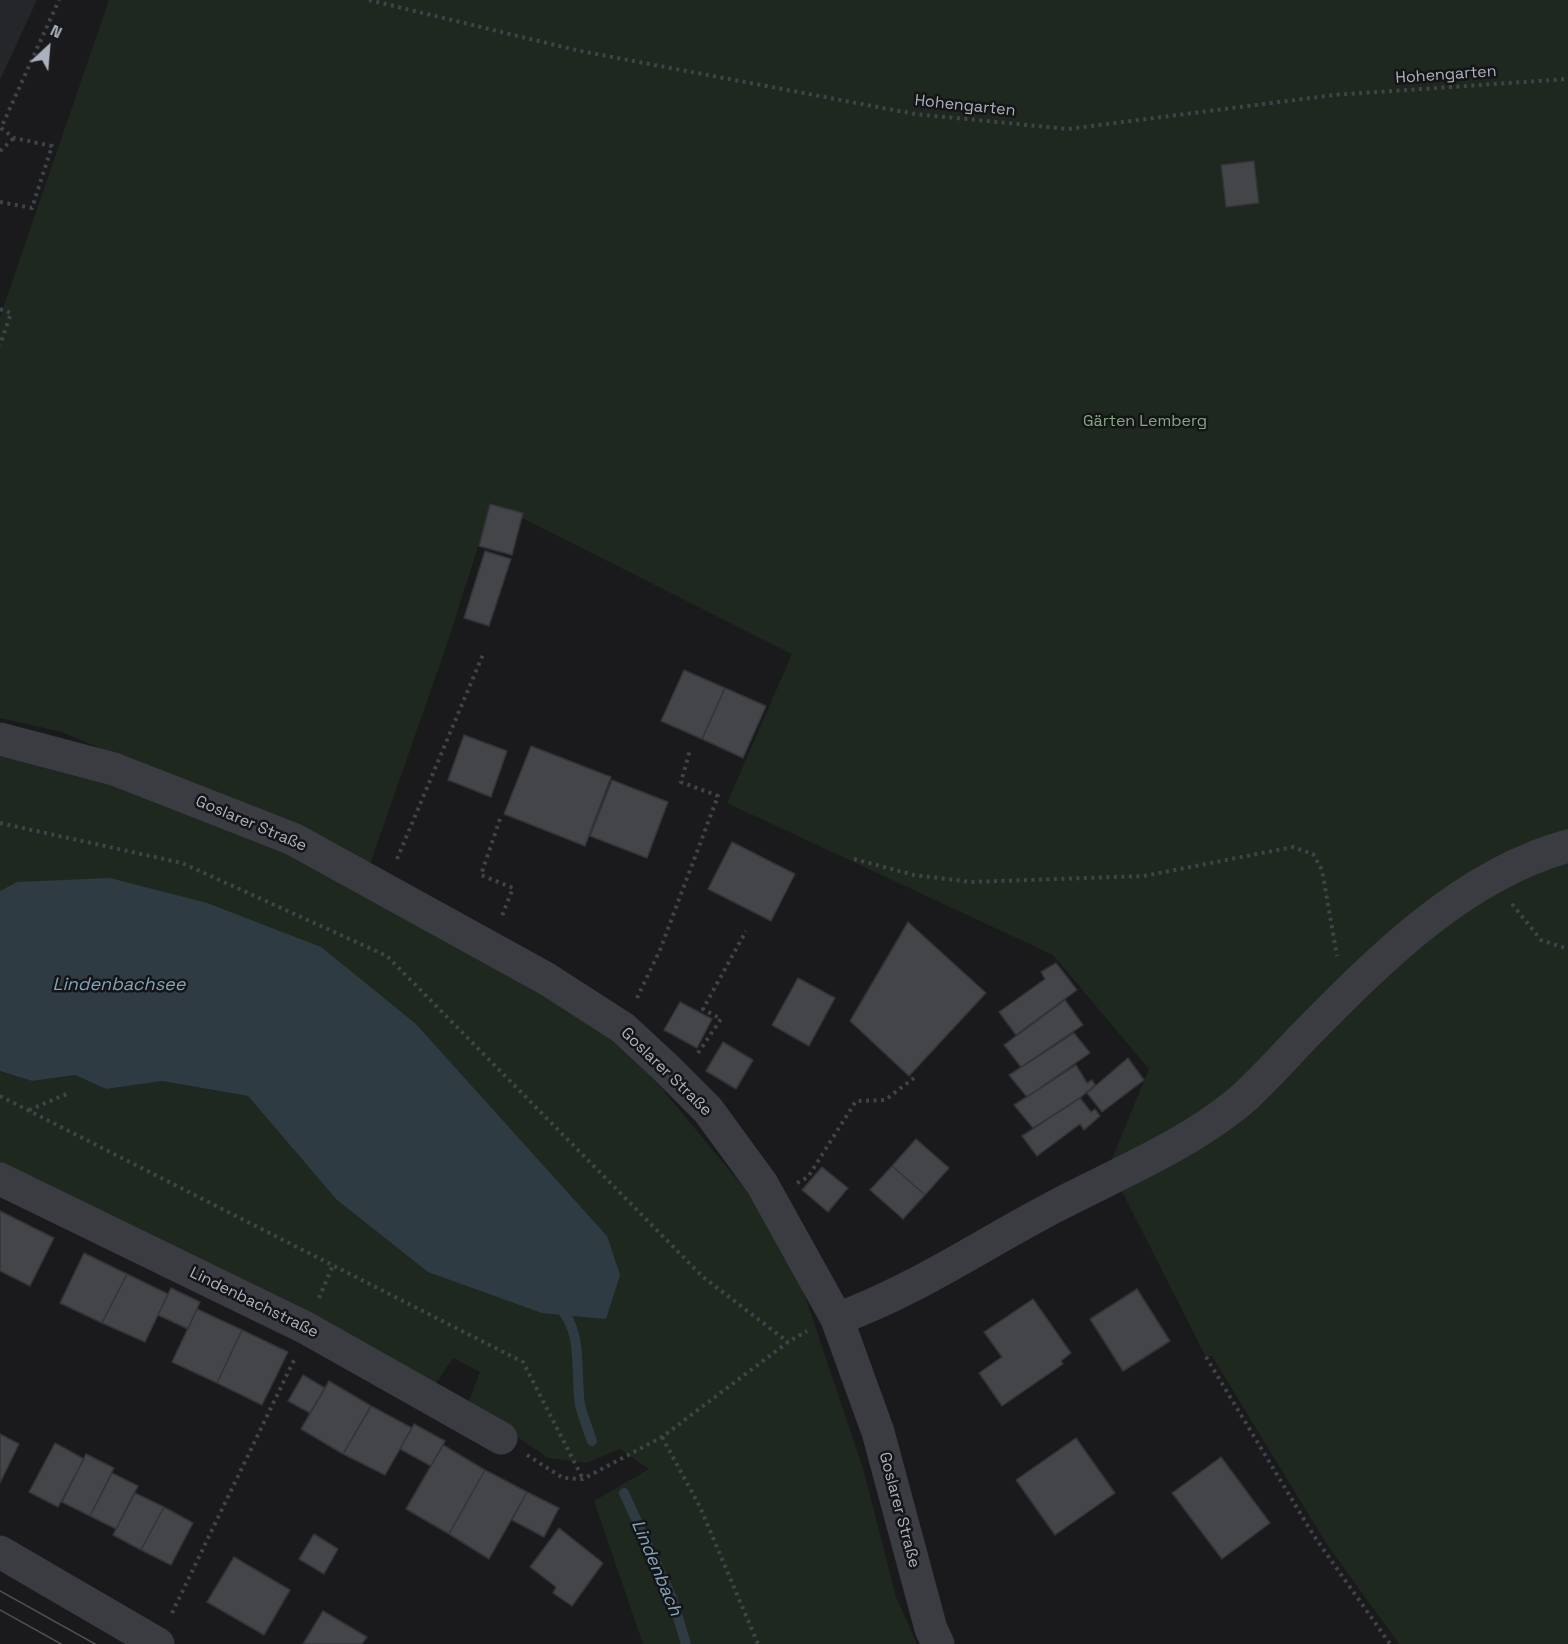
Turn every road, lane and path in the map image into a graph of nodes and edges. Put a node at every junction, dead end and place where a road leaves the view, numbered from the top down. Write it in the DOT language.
graph roads {
  1 [pos="58,0"];
  2 [pos="369,0"];
  3 [pos="1568,79"];
  4 [pos="14,138"];
  5 [pos="0,151"];
  6 [pos="0,202"];
  7 [pos="0,309"];
  8 [pos="0,345"];
  9 [pos="484,652"];
  10 [pos="0,739"];
  11 [pos="690,750"];
  12 [pos="500,819"];
  13 [pos="0,823"];
  14 [pos="1568,846"];
  15 [pos="854,859"];
  16 [pos="1491,878"];
  17 [pos="386,890"];
  18 [pos="746,931"];
  19 [pos="489,947"];
  20 [pos="1568,948"];
  21 [pos="1344,996"];
  22 [pos="623,1028"];
  23 [pos="914,1078"];
  24 [pos="678,1081"];
  25 [pos="69,1093"];
  26 [pos="0,1096"];
  27 [pos="28,1111"];
  28 [pos="0,1179"];
  29 [pos="770,1197"];
  30 [pos="837,1319"];
  31 [pos="306,1328"];
  32 [pos="788,1342"];
  33 [pos="1206,1357"];
  34 [pos="663,1437"];
  35 [pos="501,1438"];
  36 [pos="583,1479"];
  37 [pos="0,1552"];
  38 [pos="157,1644"];
  39 [pos="758,1644"];
  40 [pos="938,1644"];
  41 [pos="1390,1644"];
  1 -- 4 [label="path"];
  2 -- 3 [label="path, Hohengarten"];
  4 -- 5 [label="path"];
  4 -- 6 [label="path"];
  7 -- 8 [label="path"];
  9 -- 17 [label="path"];
  10 -- 17 [label="street, Goslarer Straße"];
  11 -- 22 [label="path"];
  12 -- 19 [label="path"];
  13 -- 32 [label="path"];
  14 -- 16 [label="street"];
  15 -- 21 [label="path"];
  16 -- 20 [label="path"];
  16 -- 21 [label="street"];
  17 -- 19 [label="street, Goslarer Straße"];
  18 -- 24 [label="path"];
  19 -- 22 [label="street, Goslarer Straße"];
  21 -- 30 [label="street"];
  22 -- 24 [label="street, Goslarer Straße"];
  23 -- 29 [label="path"];
  24 -- 29 [label="street, Goslarer Straße"];
  25 -- 27 [label="path"];
  26 -- 27 [label="path"];
  27 -- 36 [label="path"];
  28 -- 31 [label="street, Lindenbachstraße"];
  29 -- 30 [label="street, Goslarer Straße"];
  30 -- 32 [label="path"];
  30 -- 40 [label="street, Goslarer Straße"];
  31 -- 35 [label="street, Lindenbachstraße"];
  31 -- 38 [label="path"];
  32 -- 34 [label="path"];
  33 -- 41 [label="path"];
  34 -- 36 [label="path"];
  34 -- 39 [label="path"];
  35 -- 36 [label="path"];
  37 -- 38 [label="street"];
}
